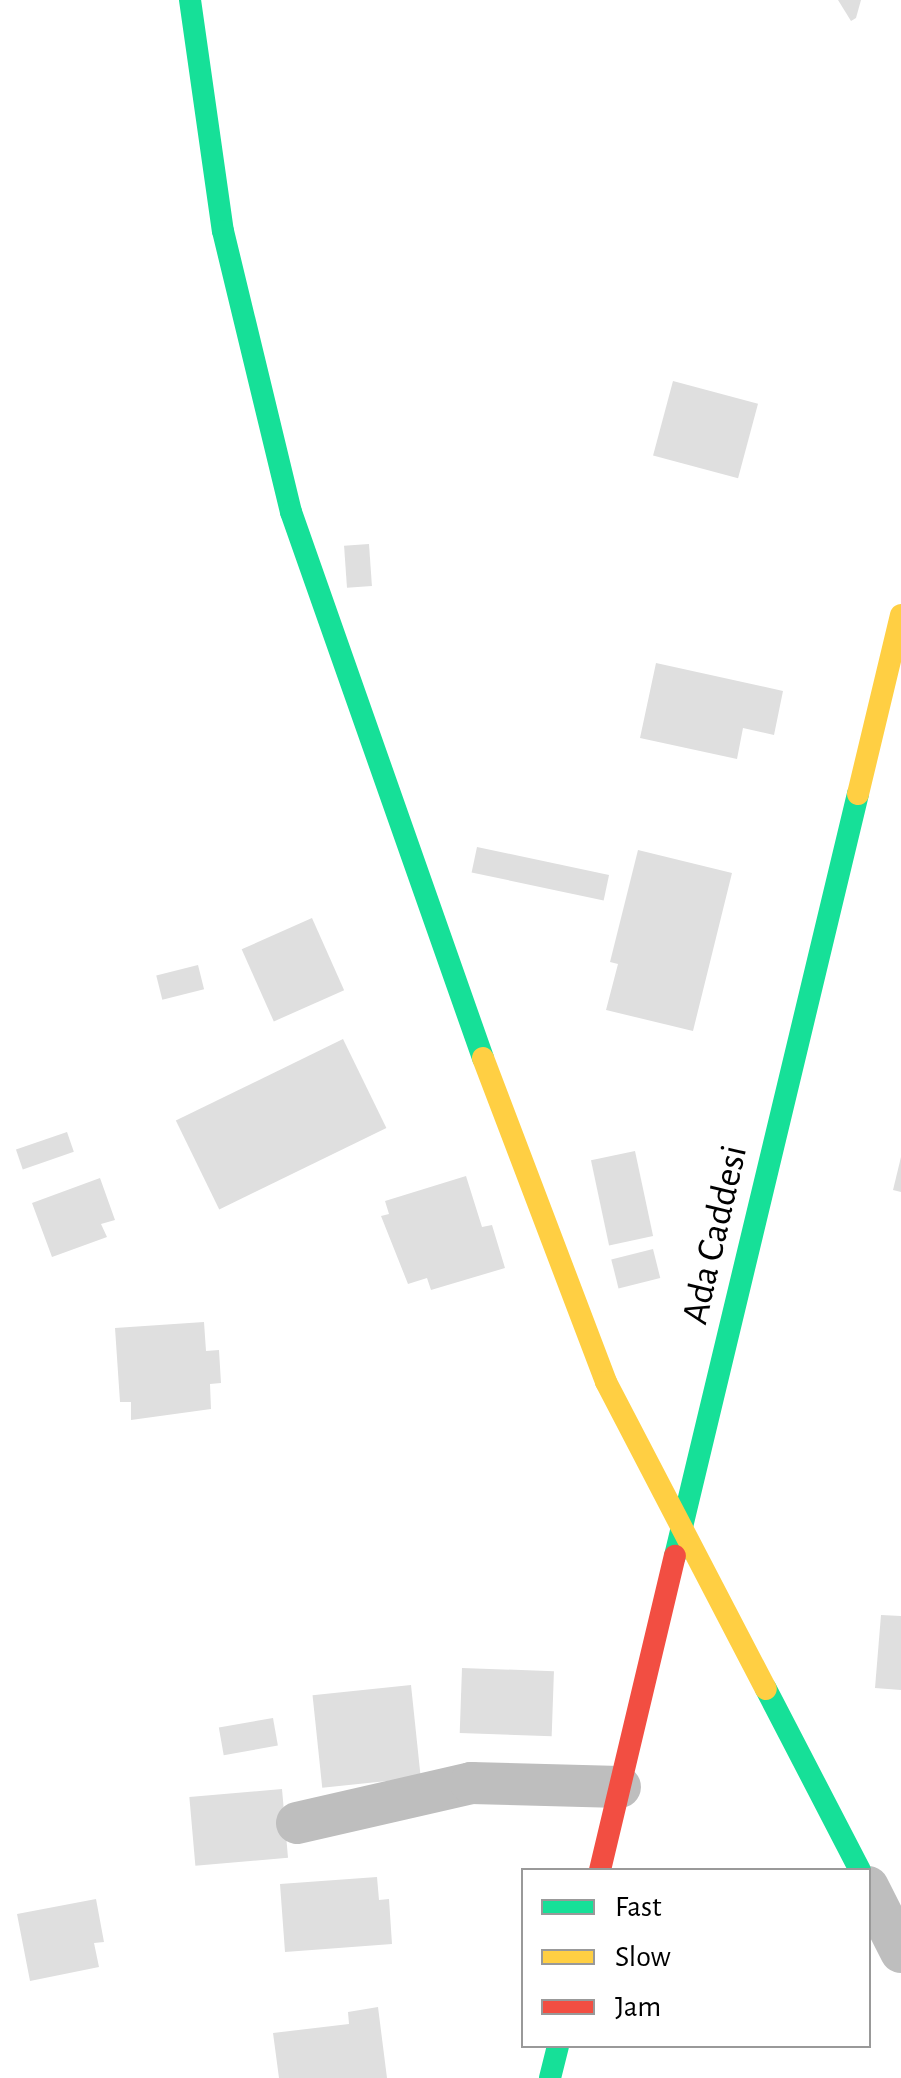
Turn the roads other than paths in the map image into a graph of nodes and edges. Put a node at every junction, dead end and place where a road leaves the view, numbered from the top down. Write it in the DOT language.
graph roads {
  1 [pos="190,0"];
  2 [pos="901,615"];
  3 [pos="682,1528"];
  4 [pos="620,1787"];
  5 [pos="297,1823"];
  6 [pos="600,1868"];
  7 [pos="859,1868"];
  8 [pos="871,1893"];
  9 [pos="901,1952"];
  10 [pos="558,2048"];
  11 [pos="550,2078"];
  1 -- 3 [label="street"];
  2 -- 3 [label="street, Ada Caddesi"];
  3 -- 4 [label="street, Ada Caddesi"];
  3 -- 7 [label="street"];
  4 -- 5 [label="street"];
  4 -- 6 [label="street, Ada Caddesi"];
  8 -- 9 [label="street"];
  10 -- 11 [label="street"];
}
